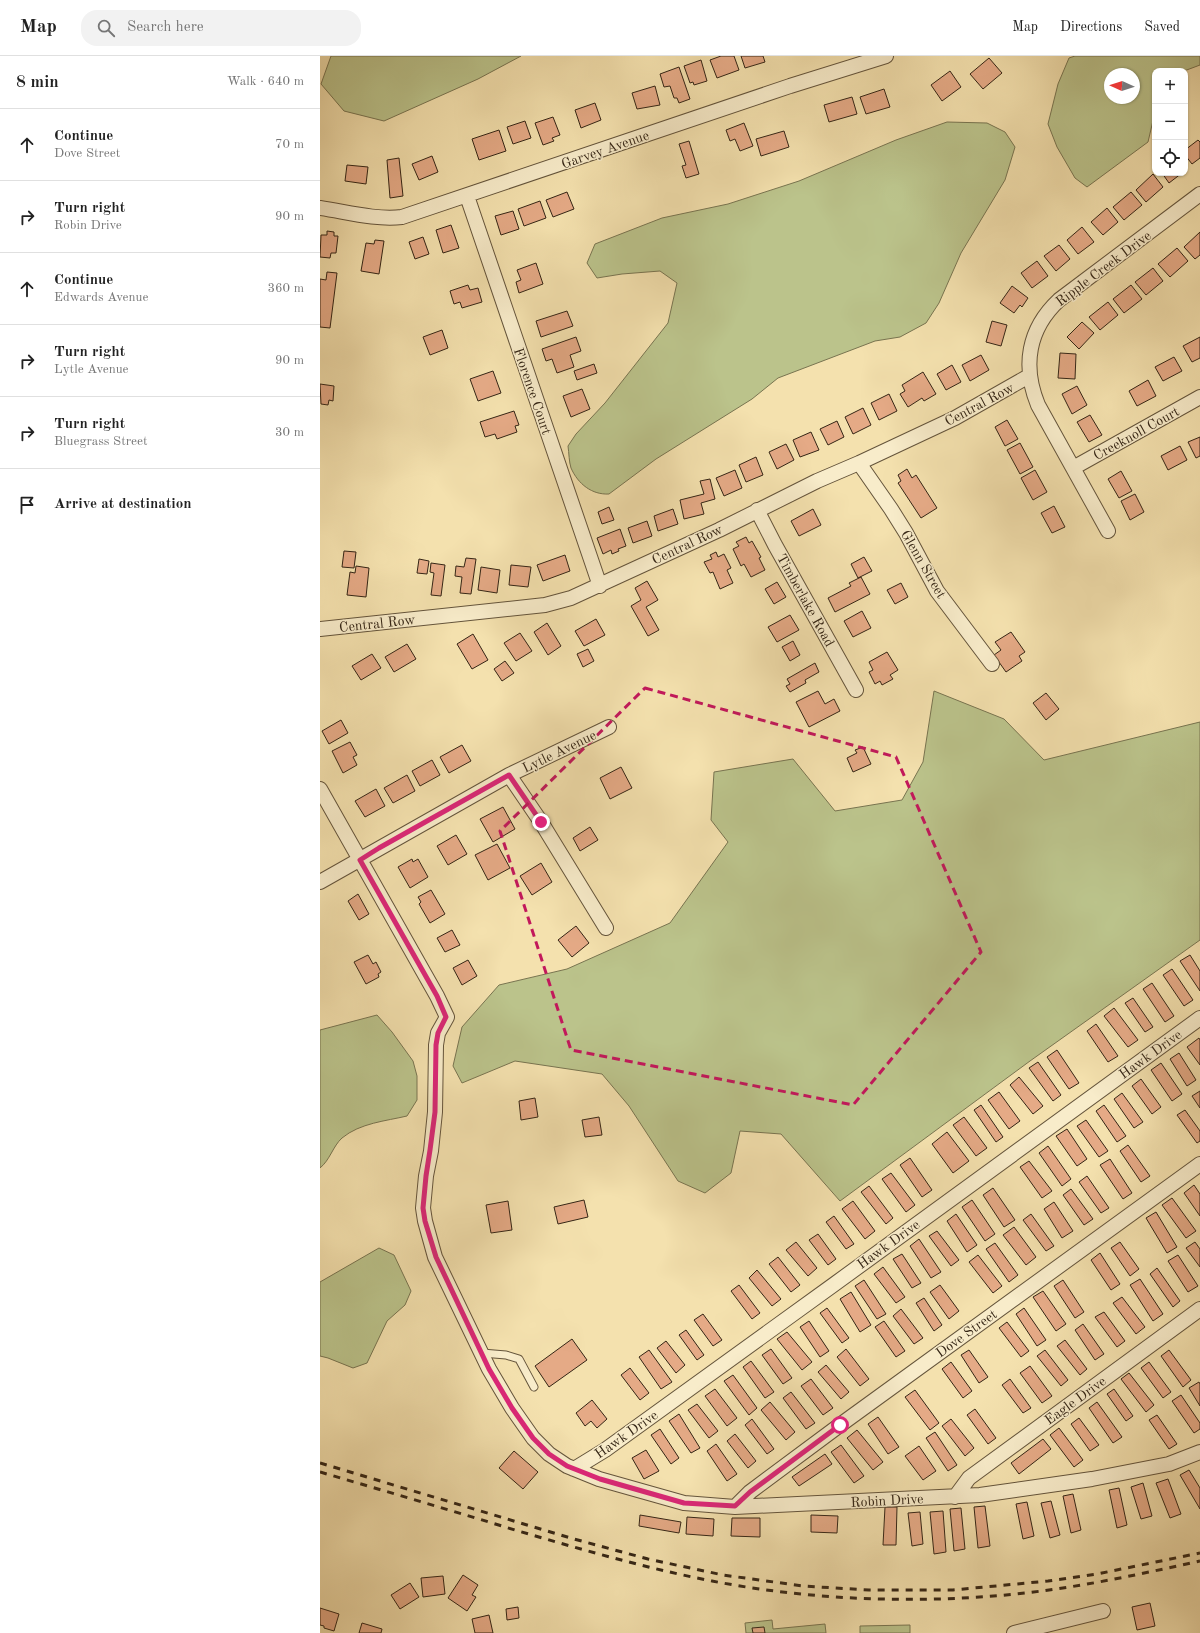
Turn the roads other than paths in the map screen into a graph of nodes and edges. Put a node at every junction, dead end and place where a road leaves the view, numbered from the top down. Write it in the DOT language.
graph roads {
  1 [pos="886,56"];
  2 [pos="1200,194"];
  3 [pos="467,196"];
  4 [pos="320,208"];
  5 [pos="1029,376"];
  6 [pos="1200,398"];
  7 [pos="859,463"];
  8 [pos="1073,468"];
  9 [pos="757,510"];
  10 [pos="1108,531"];
  11 [pos="600,586"];
  12 [pos="320,629"];
  13 [pos="992,664"];
  14 [pos="856,690"];
  15 [pos="609,727"];
  16 [pos="509,775"];
  17 [pos="320,789"];
  18 [pos="360,860"];
  19 [pos="320,882"];
  20 [pos="606,928"];
  21 [pos="1200,1018"];
  22 [pos="1200,1164"];
  23 [pos="1200,1309"];
  24 [pos="482,1353"];
  25 [pos="534,1386"];
  26 [pos="1200,1452"];
  27 [pos="574,1469"];
  28 [pos="955,1496"];
  29 [pos="735,1506"];
  30 [pos="1103,1612"];
  31 [pos="1014,1633"];
  1 -- 3 [label="street, Garvey Avenue"];
  2 -- 5 [label="street, Ripple Creek Drive"];
  3 -- 4 [label="street, Garvey Avenue"];
  3 -- 11 [label="street, Florence Court"];
  5 -- 7 [label="street, Central Row"];
  5 -- 8 [label="street, Ripple Creek Drive"];
  6 -- 8 [label="street, Creeknoll Court"];
  7 -- 9 [label="street, Central Row"];
  7 -- 13 [label="street, Glenn Street"];
  8 -- 10 [label="street, Ripple Creek Drive"];
  9 -- 11 [label="street, Central Row"];
  9 -- 14 [label="street, Timberlake Road"];
  11 -- 12 [label="street, Central Row"];
  15 -- 16 [label="street, Lytle Avenue"];
  16 -- 18 [label="street, Lytle Avenue"];
  16 -- 20 [label="street"];
  17 -- 18 [label="street, Robin Drive"];
  18 -- 19 [label="street, Lytle Avenue"];
  18 -- 24 [label="street, Robin Drive"];
  21 -- 27 [label="street, Hawk Drive"];
  22 -- 29 [label="street, Dove Street"];
  23 -- 28 [label="street, Eagle Drive"];
  24 -- 25 [label="lane"];
  24 -- 27 [label="street, Robin Drive"];
  26 -- 28 [label="street, Robin Drive"];
  27 -- 29 [label="street, Robin Drive"];
  28 -- 29 [label="street, Robin Drive"];
  30 -- 31 [label="street"];
}
